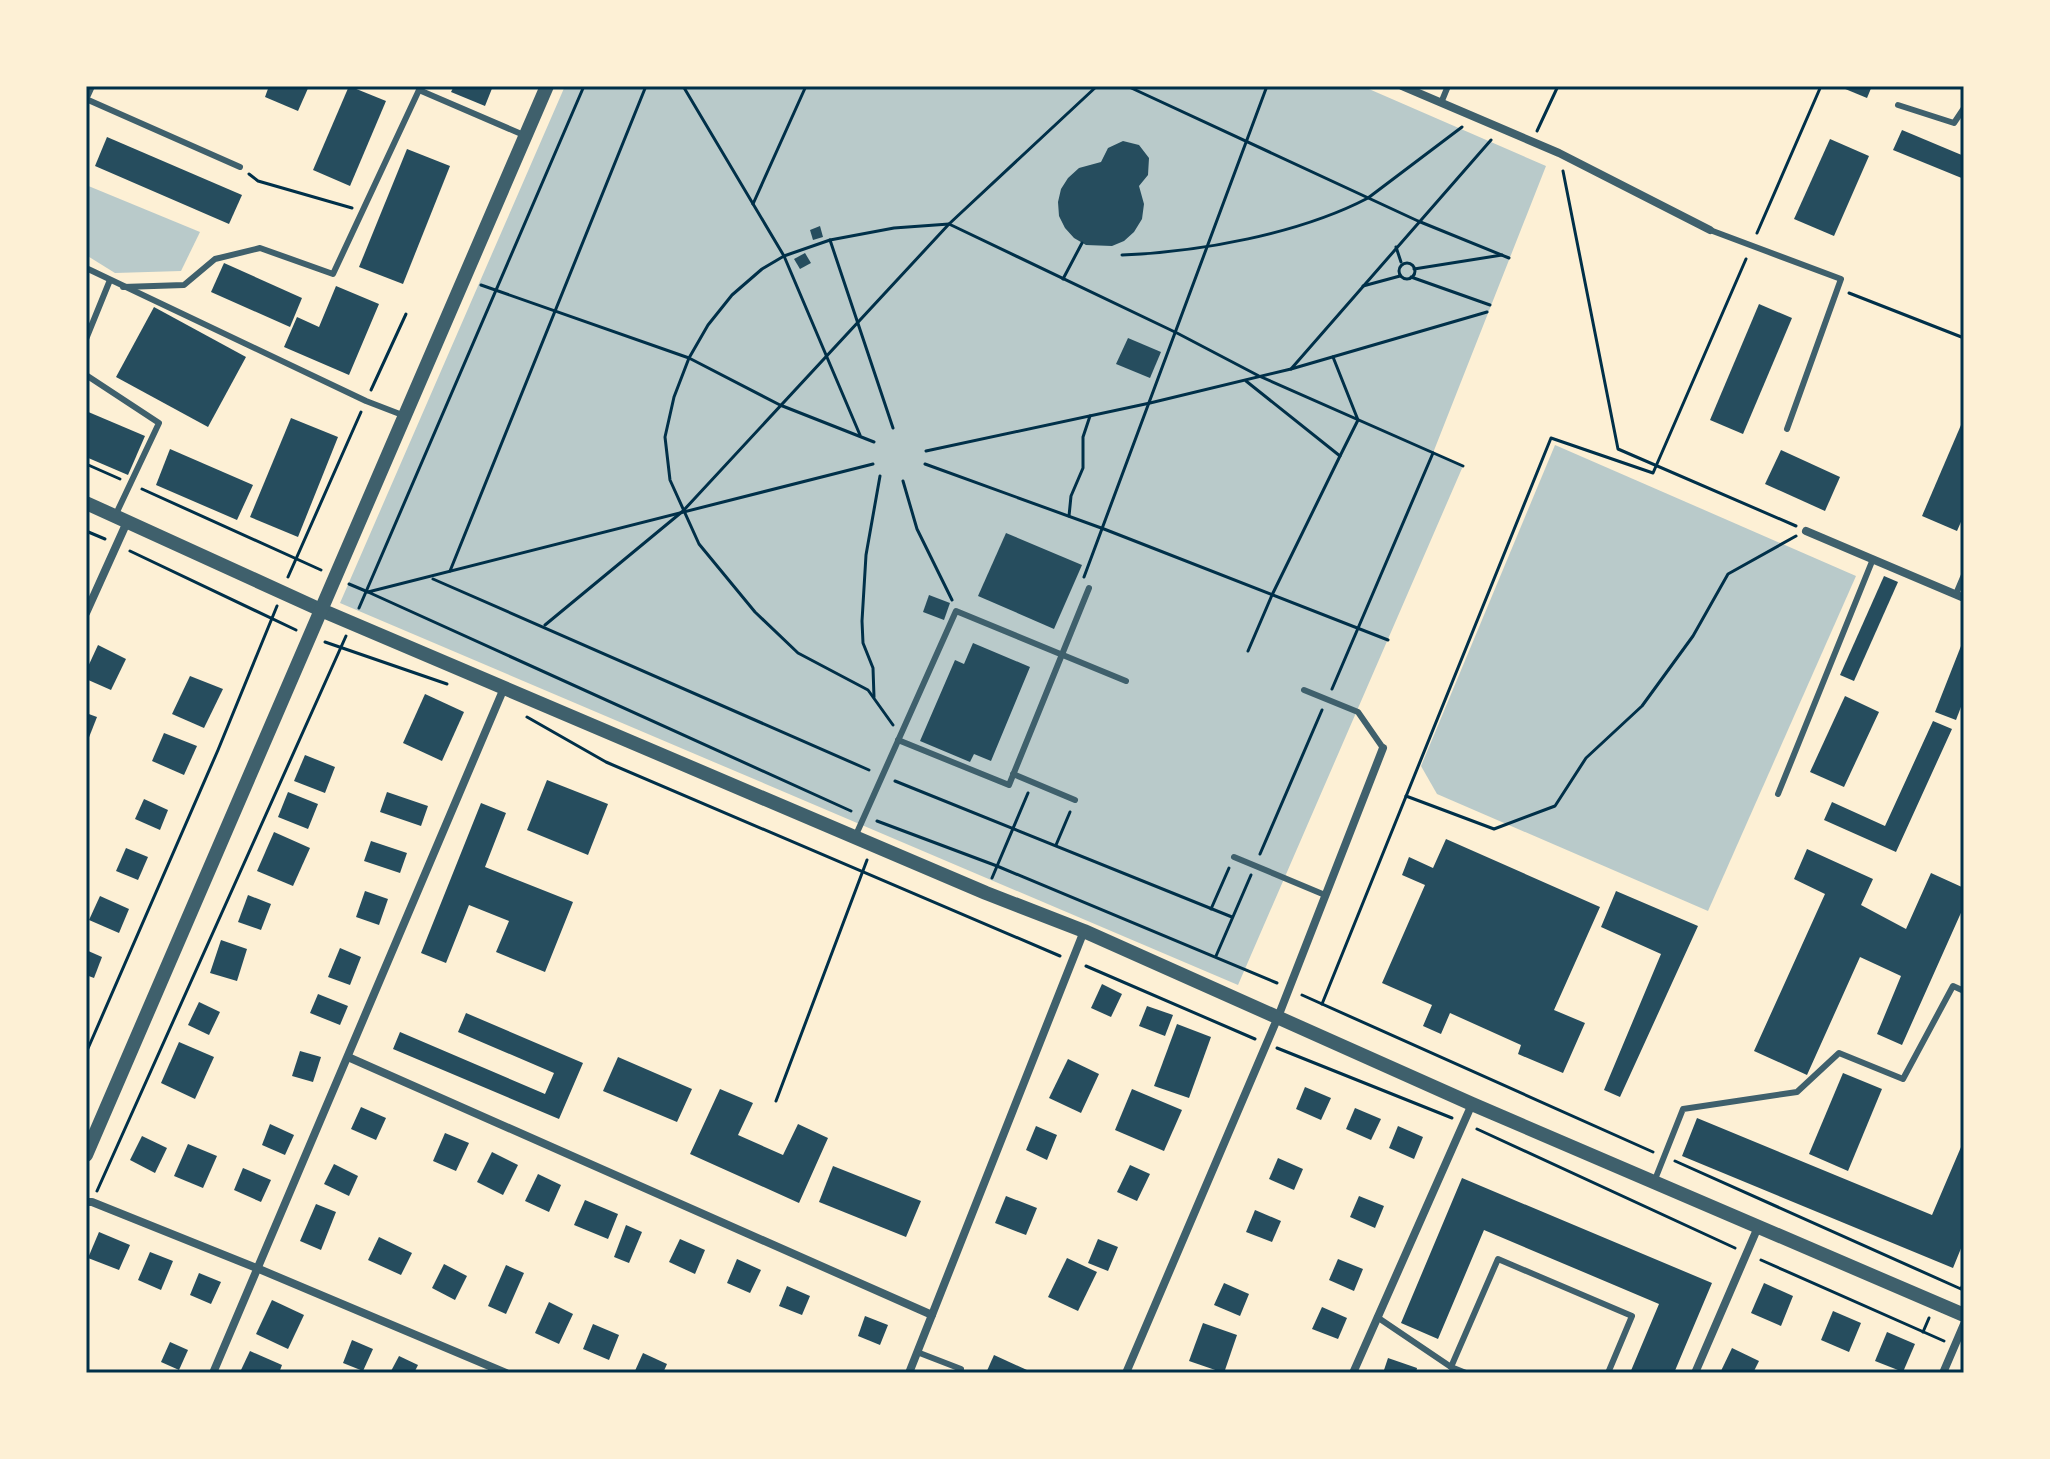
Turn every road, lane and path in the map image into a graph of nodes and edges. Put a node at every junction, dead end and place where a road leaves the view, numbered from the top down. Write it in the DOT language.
graph roads {
  1 [pos="91,86"];
  2 [pos="547,86"];
  3 [pos="584,86"];
  4 [pos="646,86"];
  5 [pos="683,86"];
  6 [pos="806,86"];
  7 [pos="1097,86"];
  8 [pos="1127,86"];
  9 [pos="1267,86"];
  10 [pos="1402,86"];
  11 [pos="1448,86"];
  12 [pos="1558,86"];
  13 [pos="1821,86"];
  14 [pos="420,88"];
  15 [pos="86,98"];
  16 [pos="1441,103"];
  17 [pos="1898,105"];
  18 [pos="1964,108"];
  19 [pos="1475,117"];
  20 [pos="1502,129"];
  21 [pos="526,136"];
  22 [pos="1531,141"];
  23 [pos="1246,142"];
  24 [pos="1559,153"];
  25 [pos="240,167"];
  26 [pos="1368,198"];
  27 [pos="753,204"];
  28 [pos="363,211"];
  29 [pos="1418,221"];
  30 [pos="949,224"];
  31 [pos="1710,230"];
  32 [pos="830,240"];
  33 [pos="1082,243"];
  34 [pos="1208,247"];
  35 [pos="1396,247"];
  36 [pos="1751,247"];
  37 [pos="1122,255"];
  38 [pos="1502,255"];
  39 [pos="784,256"];
  40 [pos="1509,258"];
  41 [pos="1402,264"];
  42 [pos="86,268"];
  43 [pos="1414,269"];
  44 [pos="1400,276"];
  45 [pos="1411,277"];
  46 [pos="464,279"];
  47 [pos="1063,279"];
  48 [pos="110,280"];
  49 [pos="1363,286"];
  50 [pos="123,287"];
  51 [pos="1838,288"];
  52 [pos="496,291"];
  53 [pos="1490,305"];
  54 [pos="555,311"];
  55 [pos="1487,312"];
  56 [pos="406,314"];
  57 [pos="858,320"];
  58 [pos="1177,333"];
  59 [pos="1964,338"];
  60 [pos="86,339"];
  61 [pos="826,355"];
  62 [pos="1333,357"];
  63 [pos="689,358"];
  64 [pos="1291,369"];
  65 [pos="86,375"];
  66 [pos="1259,376"];
  67 [pos="1245,380"];
  68 [pos="366,401"];
  69 [pos="1150,403"];
  70 [pos="780,405"];
  71 [pos="405,416"];
  72 [pos="1090,416"];
  73 [pos="1358,420"];
  74 [pos="893,428"];
  75 [pos="1787,429"];
  76 [pos="860,435"];
  77 [pos="874,442"];
  78 [pos="926,451"];
  79 [pos="1340,456"];
  80 [pos="86,464"];
  81 [pos="873,464"];
  82 [pos="925,464"];
  83 [pos="1656,465"];
  84 [pos="1463,466"];
  85 [pos="880,476"];
  86 [pos="903,481"];
  87 [pos="131,484"];
  88 [pos="86,503"];
  89 [pos="683,511"];
  90 [pos="1069,516"];
  91 [pos="121,519"];
  92 [pos="1104,529"];
  93 [pos="86,531"];
  94 [pos="1806,531"];
  95 [pos="117,544"];
  96 [pos="296,558"];
  97 [pos="1873,559"];
  98 [pos="450,571"];
  99 [pos="1964,575"];
  100 [pos="335,577"];
  101 [pos="430,578"];
  102 [pos="1081,584"];
  103 [pos="1089,588"];
  104 [pos="281,591"];
  105 [pos="368,592"];
  106 [pos="1272,595"];
  107 [pos="1960,596"];
  108 [pos="321,610"];
  109 [pos="956,611"];
  110 [pos="86,613"];
  111 [pos="274,619"];
  112 [pos="544,626"];
  113 [pos="310,636"];
  114 [pos="1388,640"];
  115 [pos="342,648"];
  116 [pos="1248,651"];
  117 [pos="1062,655"];
  118 [pos="1126,681"];
  119 [pos="456,687"];
  120 [pos="504,688"];
  121 [pos="1304,690"];
  122 [pos="874,698"];
  123 [pos="525,716"];
  124 [pos="899,738"];
  125 [pos="1383,748"];
  126 [pos="1013,774"];
  127 [pos="882,776"];
  128 [pos="1028,793"];
  129 [pos="1778,794"];
  130 [pos="1406,796"];
  131 [pos="1075,800"];
  132 [pos="864,817"];
  133 [pos="884,824"];
  134 [pos="1013,827"];
  135 [pos="855,837"];
  136 [pos="874,845"];
  137 [pos="1056,845"];
  138 [pos="1234,857"];
  139 [pos="1230,865"];
  140 [pos="997,866"];
  141 [pos="863,871"];
  142 [pos="986,893"];
  143 [pos="1325,895"];
  144 [pos="1211,909"];
  145 [pos="1232,917"];
  146 [pos="1084,931"];
  147 [pos="1072,961"];
  148 [pos="1288,988"];
  149 [pos="1964,991"];
  150 [pos="1322,1004"];
  151 [pos="1278,1017"];
  152 [pos="1266,1044"];
  153 [pos="86,1053"];
  154 [pos="348,1057"];
  155 [pos="776,1101"];
  156 [pos="1472,1104"];
  157 [pos="1463,1122"];
  158 [pos="86,1155"];
  159 [pos="1664,1157"];
  160 [pos="1654,1182"];
  161 [pos="89,1202"];
  162 [pos="1758,1227"];
  163 [pos="1747,1254"];
  164 [pos="259,1269"];
  165 [pos="1964,1282"];
  166 [pos="1962,1289"];
  167 [pos="932,1315"];
  168 [pos="1964,1315"];
  169 [pos="1377,1317"];
  170 [pos="1964,1324"];
  171 [pos="1955,1346"];
  172 [pos="917,1352"];
  173 [pos="1451,1367"];
  174 [pos="213,1373"];
  175 [pos="506,1373"];
  176 [pos="909,1373"];
  177 [pos="959,1373"];
  178 [pos="1126,1373"];
  179 [pos="1353,1373"];
  180 [pos="1466,1373"];
  181 [pos="1608,1373"];
  182 [pos="1695,1373"];
  183 [pos="1943,1373"];
  1 -- 15 [label="street"];
  2 -- 21 [label="street"];
  3 -- 52 [label="path"];
  4 -- 54 [label="path"];
  5 -- 27 [label="path"];
  6 -- 27 [label="path"];
  7 -- 30 [label="path"];
  8 -- 23 [label="path"];
  9 -- 23 [label="path"];
  10 -- 16 [label="street"];
  11 -- 16 [label="lane"];
  12 -- 22 [label="path"];
  13 -- 36 [label="path"];
  14 -- 21 [label="lane"];
  14 -- 28 [label="lane"];
  15 -- 25 [label="lane"];
  16 -- 19 [label="street"];
  17 -- 18 [label="lane"];
  19 -- 20 [label="street"];
  19 -- 26 [label="path"];
  20 -- 22 [label="street"];
  20 -- 29 [label="path"];
  21 -- 46 [label="street"];
  22 -- 24 [label="street"];
  23 -- 26 [label="path"];
  23 -- 34 [label="path"];
  24 -- 31 [label="street"];
  24 -- 83 [label="path"];
  25 -- 28 [label="path"];
  26 -- 29 [label="path"];
  26 -- 34 [label="path"];
  27 -- 39 [label="path"];
  28 -- 50 [label="lane"];
  29 -- 35 [label="path"];
  29 -- 38 [label="path"];
  30 -- 32 [label="path"];
  30 -- 47 [label="path"];
  30 -- 57 [label="path"];
  31 -- 36 [label="lane"];
  32 -- 39 [label="path"];
  32 -- 57 [label="path"];
  33 -- 47 [label="path"];
  34 -- 37 [label="path"];
  34 -- 58 [label="path"];
  35 -- 41 [label="path"];
  35 -- 49 [label="path"];
  36 -- 51 [label="lane"];
  36 -- 83 [label="path"];
  38 -- 40 [label="path"];
  38 -- 43 [label="path"];
  39 -- 61 [label="path"];
  39 -- 63 [label="path"];
  41 -- 43 [label="path"];
  41 -- 44 [label="path"];
  42 -- 48 [label="lane"];
  43 -- 45 [label="path"];
  44 -- 45 [label="path"];
  44 -- 49 [label="path"];
  45 -- 53 [label="path"];
  46 -- 52 [label="path"];
  46 -- 71 [label="street"];
  47 -- 58 [label="path"];
  48 -- 50 [label="lane"];
  48 -- 60 [label="lane"];
  49 -- 64 [label="path"];
  50 -- 68 [label="lane"];
  51 -- 59 [label="path"];
  51 -- 75 [label="lane"];
  52 -- 54 [label="path"];
  52 -- 105 [label="path"];
  54 -- 63 [label="path"];
  54 -- 98 [label="path"];
  55 -- 62 [label="path"];
  56 -- 68 [label="path"];
  57 -- 61 [label="path"];
  57 -- 74 [label="path"];
  58 -- 66 [label="path"];
  58 -- 69 [label="path"];
  61 -- 70 [label="path"];
  61 -- 76 [label="path"];
  62 -- 64 [label="path"];
  62 -- 73 [label="path"];
  63 -- 70 [label="path"];
  63 -- 89 [label="path"];
  64 -- 66 [label="path"];
  65 -- 87 [label="lane"];
  66 -- 67 [label="path"];
  66 -- 73 [label="path"];
  67 -- 69 [label="path"];
  67 -- 79 [label="path"];
  68 -- 71 [label="lane"];
  68 -- 96 [label="path"];
  69 -- 72 [label="path"];
  69 -- 92 [label="path"];
  70 -- 76 [label="path"];
  70 -- 89 [label="path"];
  71 -- 100 [label="street"];
  72 -- 78 [label="path"];
  72 -- 90 [label="path"];
  73 -- 79 [label="path"];
  73 -- 84 [label="path"];
  76 -- 77 [label="path"];
  79 -- 106 [label="path"];
  80 -- 87 [label="path"];
  81 -- 89 [label="path"];
  82 -- 90 [label="path"];
  83 -- 94 [label="path"];
  83 -- 130 [label="path"];
  85 -- 122 [label="path"];
  86 -- 109 [label="path"];
  87 -- 91 [label="lane"];
  87 -- 96 [label="path"];
  88 -- 91 [label="street"];
  89 -- 98 [label="path"];
  89 -- 112 [label="path"];
  89 -- 122 [label="path"];
  90 -- 92 [label="path"];
  91 -- 95 [label="street"];
  91 -- 104 [label="street"];
  92 -- 102 [label="path"];
  92 -- 106 [label="path"];
  93 -- 95 [label="path"];
  94 -- 97 [label="street"];
  94 -- 130 [label="path"];
  95 -- 110 [label="street"];
  95 -- 111 [label="path"];
  96 -- 100 [label="path"];
  96 -- 104 [label="path"];
  97 -- 107 [label="street"];
  97 -- 129 [label="lane"];
  98 -- 101 [label="path"];
  99 -- 107 [label="lane"];
  100 -- 105 [label="path"];
  100 -- 108 [label="street"];
  101 -- 105 [label="path"];
  101 -- 112 [label="path"];
  103 -- 117 [label="lane"];
  104 -- 108 [label="street"];
  104 -- 111 [label="path"];
  105 -- 132 [label="path"];
  106 -- 114 [label="path"];
  106 -- 116 [label="path"];
  108 -- 113 [label="street"];
  108 -- 120 [label="street"];
  109 -- 117 [label="lane"];
  109 -- 124 [label="lane"];
  111 -- 113 [label="path"];
  111 -- 153 [label="path"];
  112 -- 127 [label="path"];
  113 -- 115 [label="path"];
  113 -- 158 [label="street"];
  115 -- 119 [label="path"];
  115 -- 161 [label="path"];
  117 -- 118 [label="lane"];
  117 -- 126 [label="lane"];
  120 -- 135 [label="street"];
  120 -- 154 [label="street"];
  121 -- 125 [label="lane"];
  122 -- 124 [label="path"];
  123 -- 141 [label="path"];
  124 -- 126 [label="lane"];
  124 -- 127 [label="lane"];
  125 -- 143 [label="street"];
  126 -- 131 [label="lane"];
  127 -- 132 [label="lane"];
  127 -- 134 [label="path"];
  128 -- 134 [label="path"];
  130 -- 150 [label="path"];
  131 -- 137 [label="path"];
  132 -- 133 [label="path"];
  132 -- 135 [label="lane"];
  133 -- 136 [label="path"];
  133 -- 140 [label="path"];
  134 -- 137 [label="path"];
  134 -- 140 [label="path"];
  135 -- 136 [label="street"];
  136 -- 141 [label="path"];
  136 -- 142 [label="street"];
  137 -- 144 [label="path"];
  138 -- 143 [label="lane"];
  139 -- 144 [label="path"];
  140 -- 142 [label="path"];
  140 -- 148 [label="path"];
  141 -- 147 [label="path"];
  141 -- 155 [label="path"];
  142 -- 146 [label="street"];
  143 -- 148 [label="street"];
  144 -- 145 [label="path"];
  146 -- 147 [label="street"];
  146 -- 151 [label="street"];
  147 -- 152 [label="path"];
  147 -- 167 [label="street"];
  148 -- 150 [label="path"];
  148 -- 151 [label="street"];
  149 -- 159 [label="lane"];
  150 -- 159 [label="path"];
  151 -- 152 [label="street"];
  151 -- 156 [label="street"];
  152 -- 157 [label="path"];
  152 -- 178 [label="street"];
  154 -- 164 [label="street"];
  154 -- 167 [label="street"];
  156 -- 157 [label="street"];
  156 -- 160 [label="street"];
  157 -- 163 [label="path"];
  157 -- 169 [label="street"];
  159 -- 160 [label="lane"];
  159 -- 166 [label="path"];
  160 -- 162 [label="street"];
  161 -- 164 [label="street"];
  162 -- 163 [label="street"];
  162 -- 168 [label="street"];
  163 -- 171 [label="path"];
  163 -- 182 [label="street"];
  164 -- 174 [label="street"];
  164 -- 175 [label="street"];
  165 -- 166 [label="path"];
  167 -- 172 [label="street"];
  169 -- 173 [label="lane"];
  169 -- 179 [label="street"];
  170 -- 171 [label="street"];
  171 -- 183 [label="street"];
  172 -- 176 [label="street"];
  172 -- 177 [label="lane"];
  173 -- 180 [label="lane"];
  173 -- 181 [label="lane"];
}
